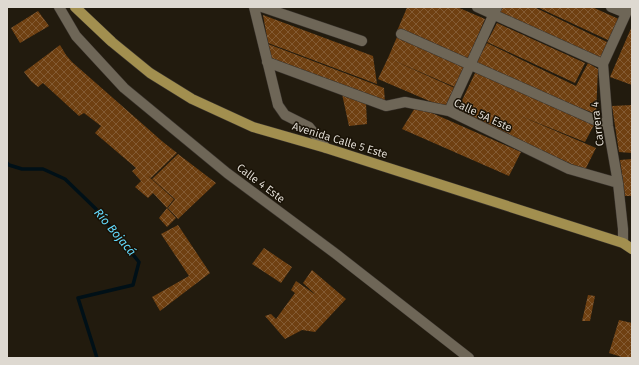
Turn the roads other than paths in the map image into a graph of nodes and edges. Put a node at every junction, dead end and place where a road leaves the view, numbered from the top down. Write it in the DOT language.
graph roads {
  1 [pos="59,7"];
  2 [pos="254,7"];
  3 [pos="262,7"];
  4 [pos="477,7"];
  5 [pos="612,7"];
  6 [pos="76,8"];
  7 [pos="628,10"];
  8 [pos="496,11"];
  9 [pos="401,34"];
  10 [pos="362,42"];
  11 [pos="268,62"];
  12 [pos="471,64"];
  13 [pos="603,64"];
  14 [pos="449,111"];
  15 [pos="608,126"];
  16 [pos="326,148"];
  17 [pos="618,183"];
  18 [pos="627,242"];
  19 [pos="632,249"];
  20 [pos="469,358"];
  1 -- 20 [label="street, Calle 4 Este"];
  2 -- 11 [label="street"];
  3 -- 10 [label="street"];
  4 -- 8 [label="street"];
  5 -- 7 [label="street"];
  6 -- 16 [label="main road, Avenida Calle 5 Este"];
  7 -- 13 [label="street, Carrera 4"];
  8 -- 12 [label="street"];
  8 -- 13 [label="street"];
  9 -- 12 [label="street"];
  11 -- 14 [label="street, Calle 5A Este"];
  11 -- 16 [label="street"];
  12 -- 14 [label="street"];
  12 -- 15 [label="street"];
  13 -- 15 [label="street, Carrera 4"];
  14 -- 17 [label="street, Calle 5A Este"];
  15 -- 17 [label="street, Carrera 4"];
  16 -- 18 [label="main road, Avenida Calle 5 Este"];
  17 -- 18 [label="street, Carrera 4"];
  18 -- 19 [label="main road, Avenida Calle 5 Este"];
}
